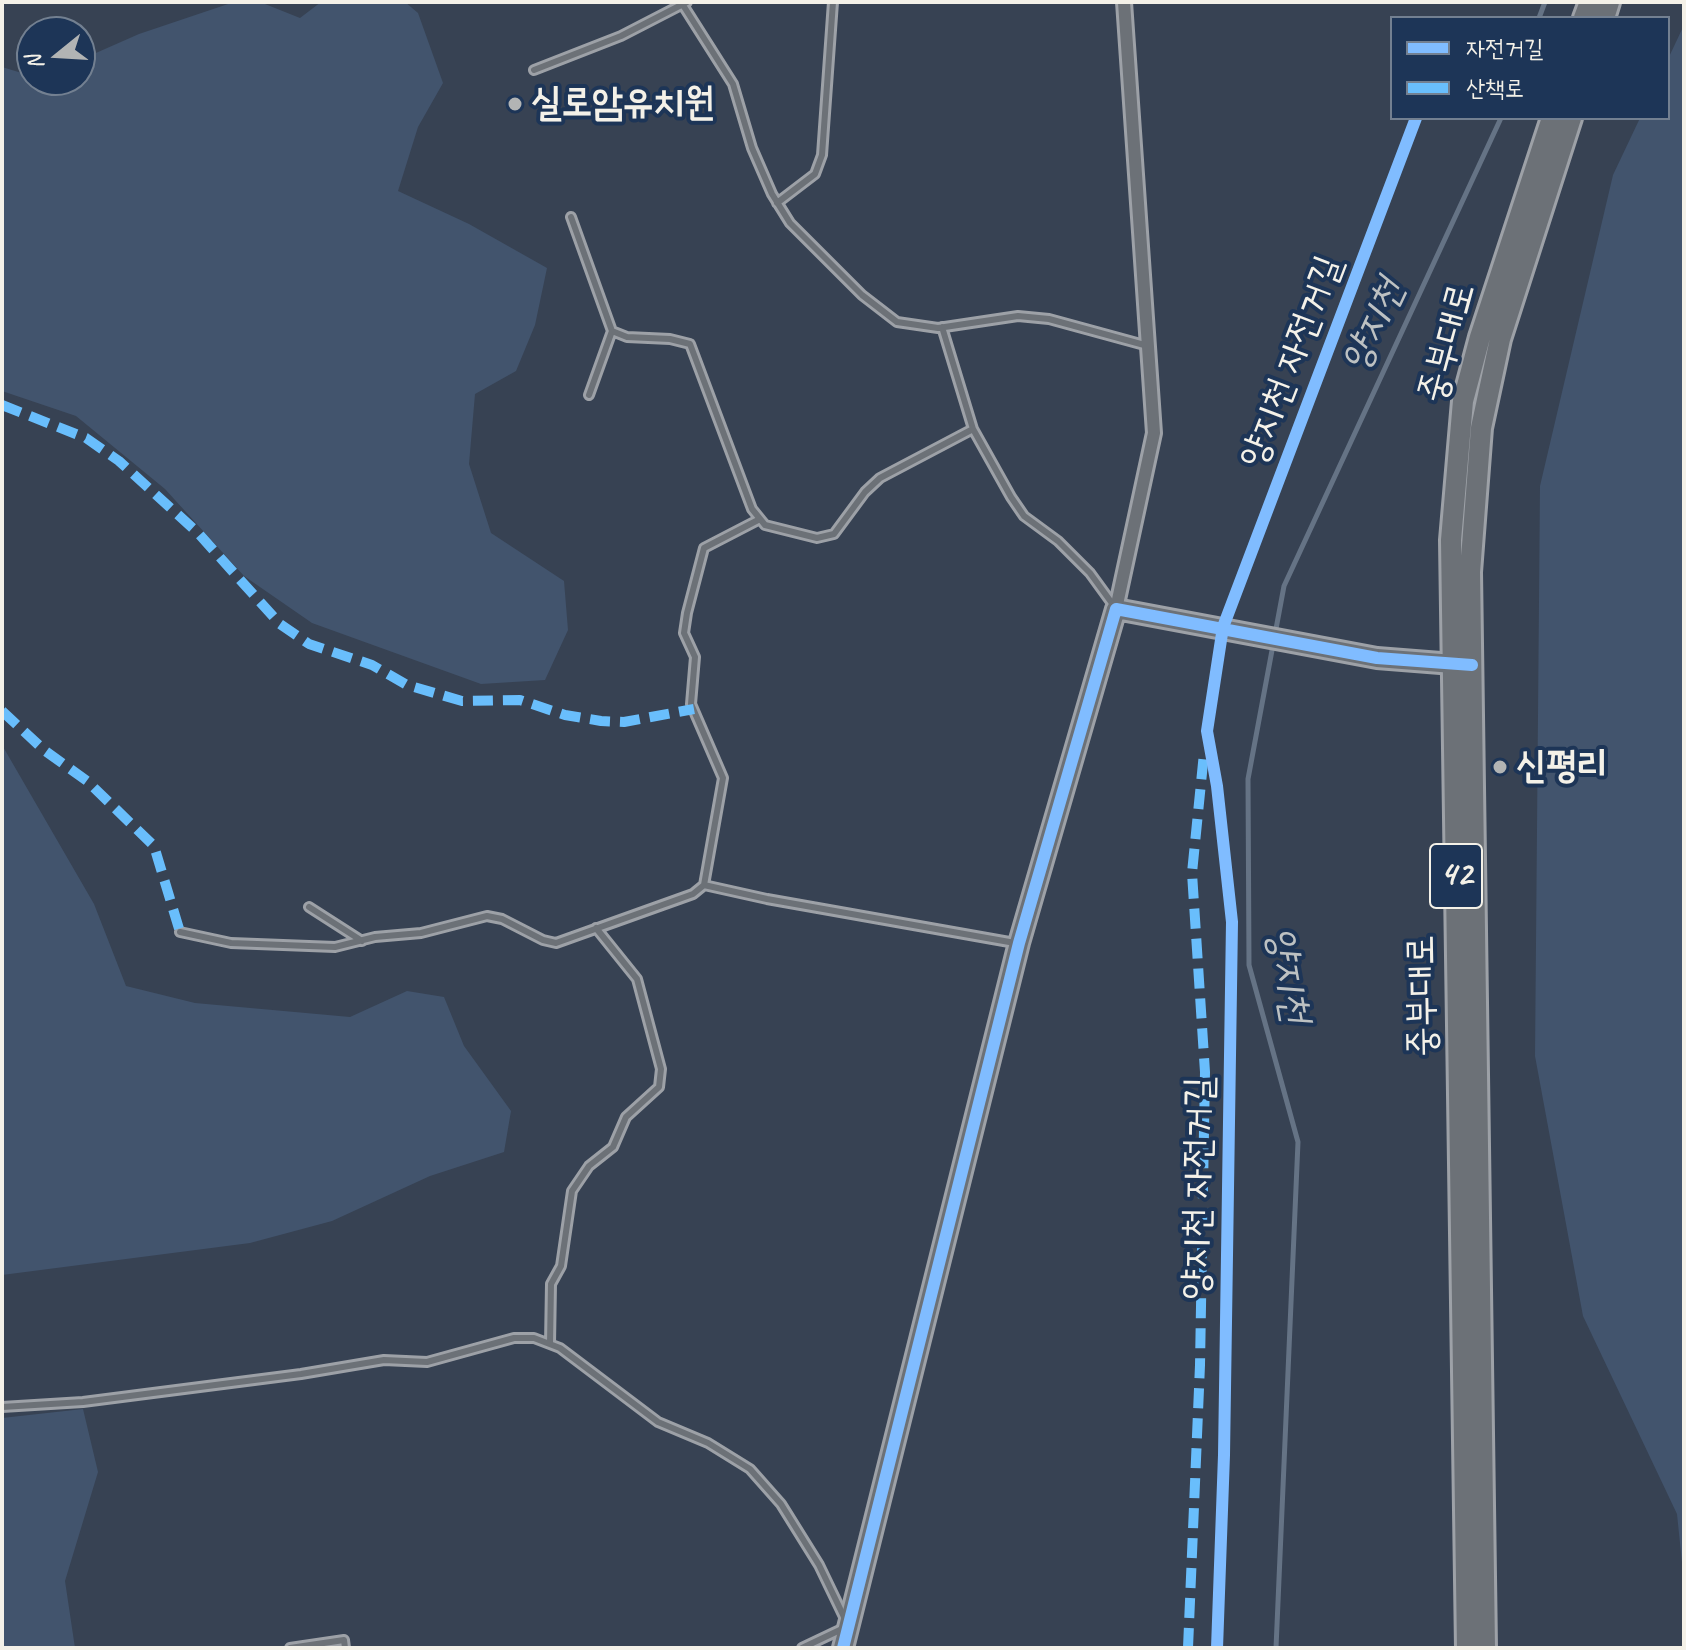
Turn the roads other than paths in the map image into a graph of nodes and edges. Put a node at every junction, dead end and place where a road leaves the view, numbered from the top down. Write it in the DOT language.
graph roads {
  1 [pos="833,2"];
  2 [pos="1124,2"];
  3 [pos="683,3"];
  4 [pos="534,70"];
  5 [pos="1551,120"];
  6 [pos="1570,120"];
  7 [pos="777,203"];
  8 [pos="571,217"];
  9 [pos="942,327"];
  10 [pos="612,331"];
  11 [pos="1148,346"];
  12 [pos="589,395"];
  13 [pos="973,429"];
  14 [pos="760,519"];
  15 [pos="1116,609"];
  16 [pos="1463,665"];
  17 [pos="704,885"];
  18 [pos="309,907"];
  19 [pos="596,928"];
  20 [pos="180,932"];
  21 [pos="362,941"];
  22 [pos="1019,943"];
  23 [pos="550,1344"];
  24 [pos="2,1407"];
  25 [pos="849,1626"];
  26 [pos="290,1648"];
  27 [pos="345,1648"];
  28 [pos="802,1648"];
  29 [pos="843,1648"];
  30 [pos="1467,1648"];
  31 [pos="1485,1648"];
  1 -- 7 [label="lane"];
  2 -- 11 [label="street"];
  3 -- 4 [label="lane"];
  3 -- 7 [label="lane"];
  5 -- 16 [label="main road, 중부대로 / 42"];
  6 -- 16 [label="main road, 중부대로 / 42"];
  7 -- 9 [label="lane"];
  8 -- 10 [label="lane"];
  9 -- 11 [label="lane"];
  9 -- 13 [label="lane"];
  10 -- 12 [label="lane"];
  10 -- 14 [label="lane"];
  11 -- 15 [label="street"];
  13 -- 14 [label="lane"];
  13 -- 15 [label="lane"];
  14 -- 17 [label="lane"];
  15 -- 16 [label="street"];
  15 -- 22 [label="street"];
  16 -- 30 [label="main road, 중부대로 / 42"];
  16 -- 31 [label="main road, 중부대로 / 42"];
  17 -- 19 [label="lane"];
  17 -- 22 [label="lane"];
  18 -- 21 [label="lane"];
  19 -- 21 [label="lane"];
  19 -- 23 [label="lane"];
  20 -- 21 [label="lane"];
  22 -- 25 [label="street"];
  23 -- 24 [label="lane"];
  23 -- 25 [label="lane"];
  25 -- 28 [label="lane"];
  25 -- 29 [label="street"];
  26 -- 27 [label="lane"];
}
